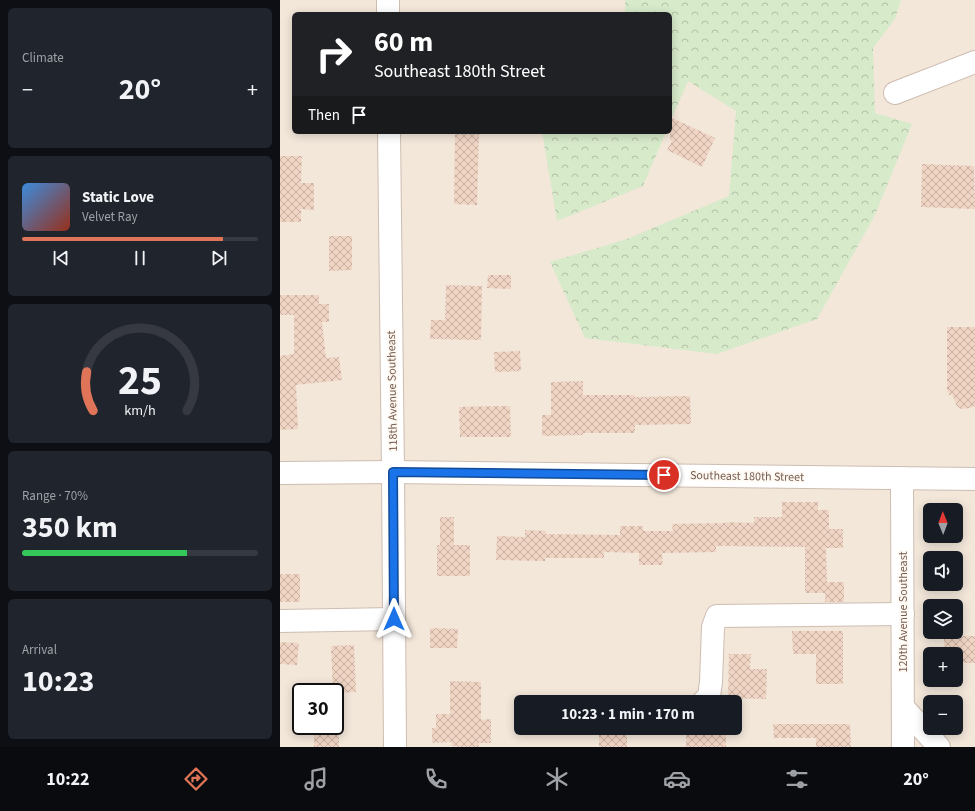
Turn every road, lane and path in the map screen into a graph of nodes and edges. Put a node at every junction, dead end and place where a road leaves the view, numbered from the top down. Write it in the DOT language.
graph roads {
  1 [pos="388,0"];
  2 [pos="388,12"];
  3 [pos="975,62"];
  4 [pos="895,93"];
  5 [pos="389,134"];
  6 [pos="393,472"];
  7 [pos="280,473"];
  8 [pos="902,478"];
  9 [pos="975,478"];
  10 [pos="903,614"];
  11 [pos="394,619"];
  12 [pos="280,621"];
  13 [pos="709,695"];
  14 [pos="903,707"];
  15 [pos="395,747"];
  16 [pos="903,747"];
  17 [pos="939,747"];
  1 -- 2 [label="street"];
  3 -- 4 [label="street"];
  5 -- 6 [label="street, 118th Avenue Southeast"];
  6 -- 7 [label="street, Southeast 180th Street"];
  6 -- 8 [label="street, Southeast 180th Street"];
  6 -- 11 [label="street, 118th Avenue Southeast"];
  8 -- 9 [label="street, Southeast 180th Street"];
  8 -- 10 [label="street, 120th Avenue Southeast"];
  10 -- 13 [label="street"];
  10 -- 14 [label="street, 120th Avenue Southeast"];
  11 -- 12 [label="street"];
  11 -- 15 [label="street, 118th Avenue Southeast"];
  14 -- 16 [label="street, 120th Avenue Southeast"];
  14 -- 17 [label="street"];
}
